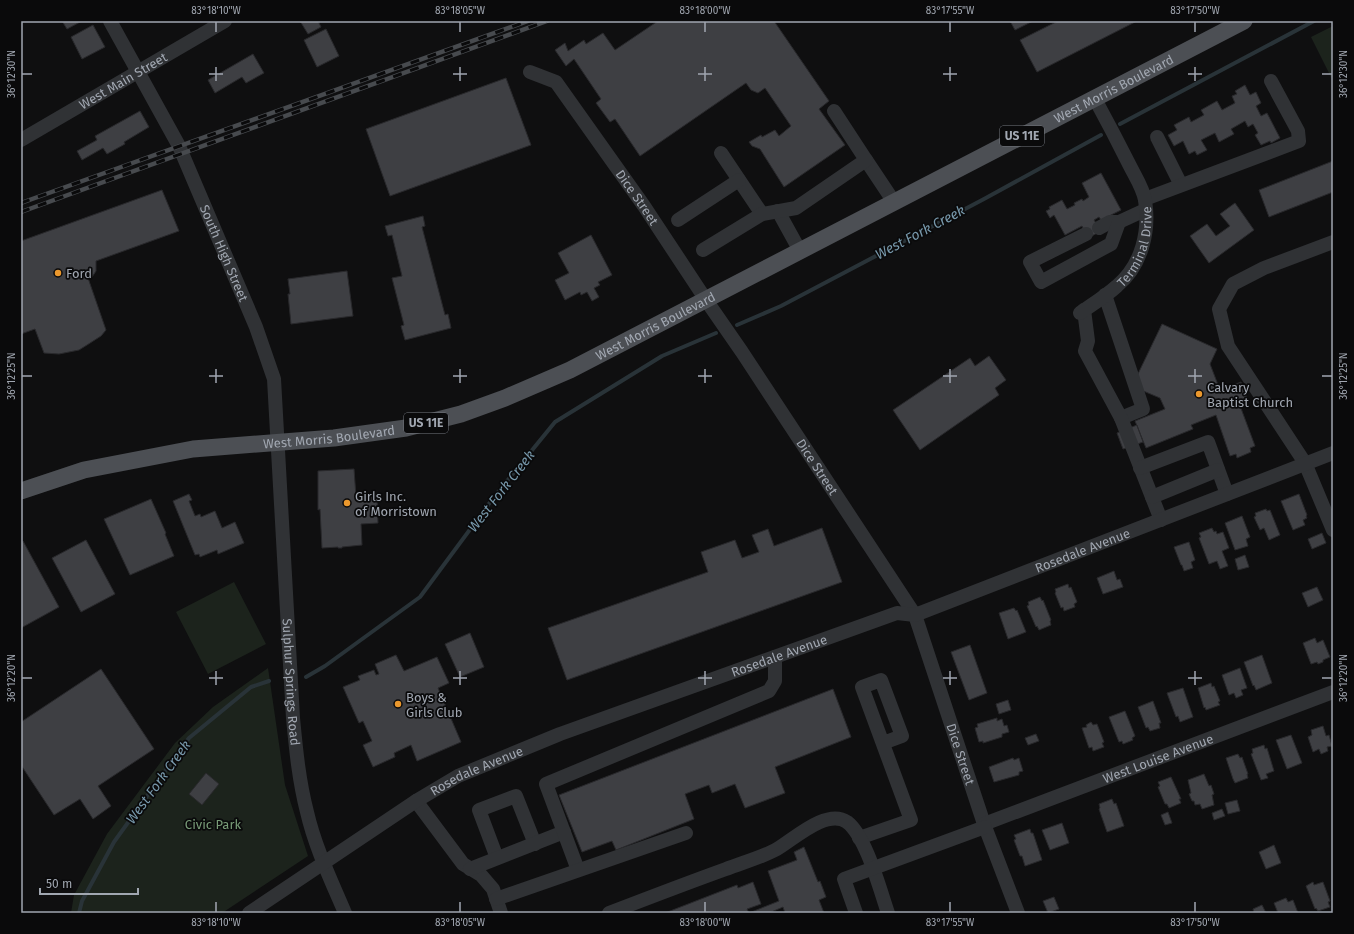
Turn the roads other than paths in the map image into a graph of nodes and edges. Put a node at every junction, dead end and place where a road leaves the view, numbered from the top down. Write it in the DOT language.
graph roads {
  1 [pos="110,21"];
  2 [pos="225,21"];
  3 [pos="1244,21"];
  4 [pos="139,72"];
  5 [pos="530,72"];
  6 [pos="1271,81"];
  7 [pos="1095,99"];
  8 [pos="834,111"];
  9 [pos="1157,137"];
  10 [pos="21,140"];
  11 [pos="721,152"];
  12 [pos="866,160"];
  13 [pos="739,180"];
  14 [pos="1182,185"];
  15 [pos="894,202"];
  16 [pos="1145,205"];
  17 [pos="778,211"];
  18 [pos="762,214"];
  19 [pos="678,220"];
  20 [pos="1119,222"];
  21 [pos="1333,242"];
  22 [pos="703,250"];
  23 [pos="800,251"];
  24 [pos="1105,295"];
  25 [pos="706,300"];
  26 [pos="1120,418"];
  27 [pos="277,443"];
  28 [pos="1333,453"];
  29 [pos="1305,463"];
  30 [pos="1140,468"];
  31 [pos="1218,470"];
  32 [pos="21,491"];
  33 [pos="1227,494"];
  34 [pos="1152,497"];
  35 [pos="1161,520"];
  36 [pos="1333,530"];
  37 [pos="915,615"];
  38 [pos="775,656"];
  39 [pos="1333,692"];
  40 [pos="883,743"];
  41 [pos="416,801"];
  42 [pos="984,825"];
  43 [pos="564,832"];
  44 [pos="686,833"];
  45 [pos="859,838"];
  46 [pos="535,844"];
  47 [pos="498,858"];
  48 [pos="323,863"];
  49 [pos="470,868"];
  50 [pos="872,869"];
  51 [pos="578,870"];
  52 [pos="496,898"];
  53 [pos="249,913"];
  54 [pos="345,913"];
  55 [pos="501,913"];
  56 [pos="609,913"];
  57 [pos="856,913"];
  58 [pos="888,913"];
  59 [pos="1018,913"];
  1 -- 4 [label="street, South High Street"];
  2 -- 4 [label="street, West Main Street"];
  3 -- 7 [label="main road, West Morris Boulevard / US 11E"];
  4 -- 10 [label="street, West Main Street"];
  4 -- 27 [label="street, South High Street"];
  5 -- 25 [label="street, Dice Street"];
  6 -- 14 [label="street"];
  7 -- 15 [label="main road, West Morris Boulevard / US 11E"];
  7 -- 16 [label="street, Terminal Drive"];
  8 -- 12 [label="street"];
  9 -- 14 [label="street"];
  11 -- 13 [label="street"];
  12 -- 15 [label="street"];
  12 -- 17 [label="street"];
  13 -- 18 [label="street"];
  13 -- 19 [label="street"];
  14 -- 16 [label="street"];
  15 -- 23 [label="main road, West Morris Boulevard / US 11E"];
  16 -- 20 [label="street"];
  16 -- 24 [label="street, Terminal Drive"];
  17 -- 18 [label="street"];
  17 -- 23 [label="street"];
  18 -- 22 [label="street"];
  20 -- 20 [label="street"];
  21 -- 29 [label="street"];
  23 -- 25 [label="main road, West Morris Boulevard / US 11E"];
  24 -- 26 [label="street, Terminal Drive"];
  24 -- 26 [label="street"];
  25 -- 27 [label="main road, West Morris Boulevard / US 11E"];
  25 -- 37 [label="street, Dice Street"];
  26 -- 30 [label="street"];
  27 -- 32 [label="main road, West Morris Boulevard / US 11E"];
  27 -- 48 [label="street, Sulphur Springs Road"];
  28 -- 29 [label="street, Rosedale Avenue"];
  29 -- 33 [label="street, Rosedale Avenue"];
  29 -- 36 [label="street"];
  30 -- 31 [label="street"];
  30 -- 34 [label="street"];
  31 -- 33 [label="street"];
  31 -- 34 [label="street"];
  33 -- 35 [label="street, Rosedale Avenue"];
  34 -- 35 [label="street"];
  35 -- 37 [label="street, Rosedale Avenue"];
  37 -- 38 [label="street, Rosedale Avenue"];
  37 -- 42 [label="street, Dice Street"];
  38 -- 41 [label="street, Rosedale Avenue"];
  38 -- 43 [label="street"];
  39 -- 42 [label="street, West Louise Avenue"];
  40 -- 45 [label="street"];
  41 -- 48 [label="street, Rosedale Avenue"];
  41 -- 49 [label="street"];
  42 -- 50 [label="street, West Louise Avenue"];
  42 -- 59 [label="street, Dice Street"];
  43 -- 46 [label="street"];
  43 -- 51 [label="street"];
  44 -- 51 [label="street"];
  45 -- 50 [label="street"];
  45 -- 56 [label="street"];
  46 -- 47 [label="street"];
  46 -- 47 [label="street"];
  47 -- 49 [label="street"];
  48 -- 53 [label="street, Rosedale Avenue"];
  48 -- 54 [label="street, Sulphur Springs Road"];
  49 -- 52 [label="street"];
  50 -- 57 [label="street, West Louise Avenue"];
  50 -- 58 [label="street"];
  51 -- 52 [label="street"];
  52 -- 55 [label="street"];
}
